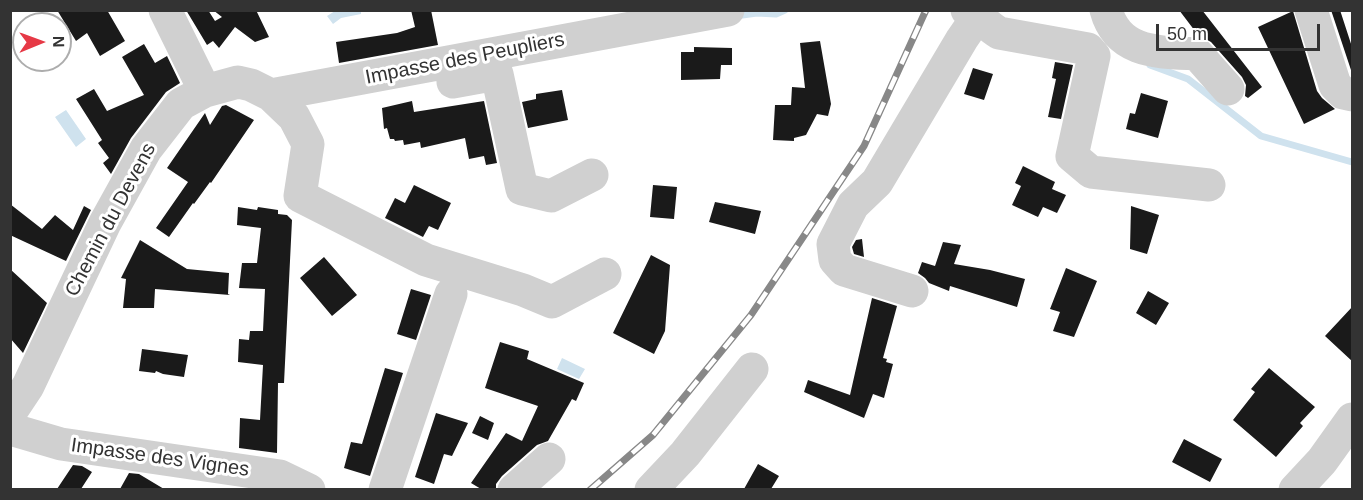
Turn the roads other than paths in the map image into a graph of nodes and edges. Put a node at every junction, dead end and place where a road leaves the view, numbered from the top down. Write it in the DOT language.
graph roads {
  1 [pos="165,10"];
  2 [pos="728,10"];
  3 [pos="1106,10"];
  4 [pos="1311,10"];
  5 [pos="976,12"];
  6 [pos="1228,89"];
  7 [pos="205,91"];
  8 [pos="1353,95"];
  9 [pos="278,102"];
  10 [pos="592,175"];
  11 [pos="1209,185"];
  12 [pos="605,274"];
  13 [pos="912,291"];
  14 [pos="451,294"];
  15 [pos="752,369"];
  16 [pos="10,412"];
  17 [pos="1353,419"];
  18 [pos="10,429"];
  19 [pos="549,459"];
  20 [pos="309,489"];
  21 [pos="385,489"];
  22 [pos="514,489"];
  23 [pos="651,489"];
  24 [pos="1295,489"];
  1 -- 7 [label="street"];
  2 -- 9 [label="street, Impasse des Peupliers"];
  3 -- 6 [label="street"];
  4 -- 8 [label="street"];
  5 -- 11 [label="street"];
  5 -- 13 [label="street"];
  7 -- 9 [label="street"];
  7 -- 16 [label="street, Chemin du Devens"];
  9 -- 10 [label="street"];
  9 -- 12 [label="street"];
  14 -- 21 [label="street"];
  15 -- 23 [label="street"];
  17 -- 24 [label="street"];
  18 -- 20 [label="street, Impasse des Vignes"];
  19 -- 22 [label="street"];
}
